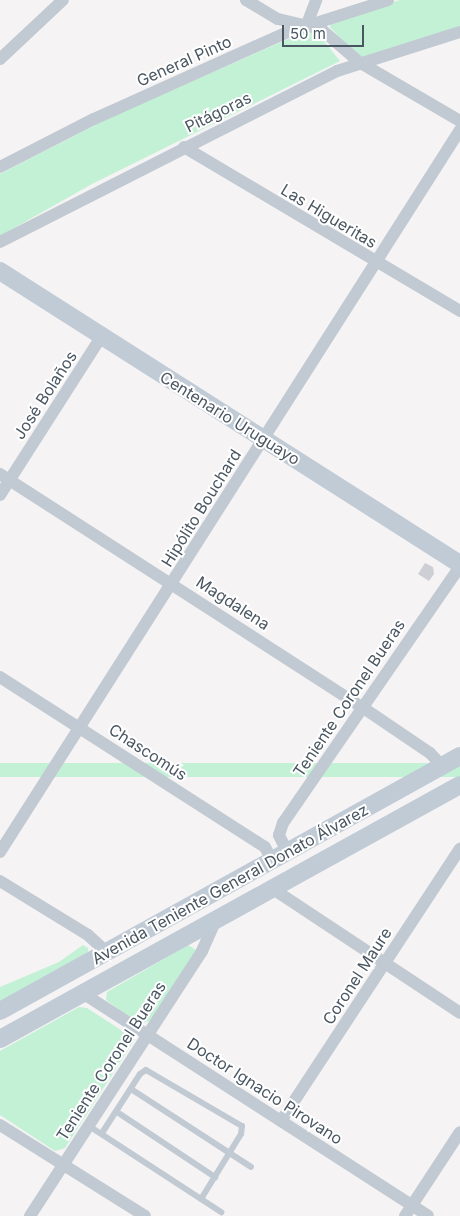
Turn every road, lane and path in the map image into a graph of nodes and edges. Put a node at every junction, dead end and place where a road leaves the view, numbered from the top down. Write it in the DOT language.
graph roads {
  1 [pos="63,0"];
  2 [pos="246,0"];
  3 [pos="316,0"];
  4 [pos="388,0"];
  5 [pos="307,24"];
  6 [pos="460,32"];
  7 [pos="0,59"];
  8 [pos="359,62"];
  9 [pos="460,121"];
  10 [pos="460,130"];
  11 [pos="184,147"];
  12 [pos="0,167"];
  13 [pos="0,242"];
  14 [pos="377,263"];
  15 [pos="0,271"];
  16 [pos="460,311"];
  17 [pos="101,337"];
  18 [pos="264,440"];
  19 [pos="5,477"];
  20 [pos="0,495"];
  21 [pos="460,565"];
  22 [pos="173,583"];
  23 [pos="0,677"];
  24 [pos="362,707"];
  25 [pos="79,728"];
  26 [pos="460,756"];
  27 [pos="442,766"];
  28 [pos="460,785"];
  29 [pos="279,835"];
  30 [pos="460,848"];
  31 [pos="0,852"];
  32 [pos="275,853"];
  33 [pos="0,881"];
  34 [pos="273,889"];
  35 [pos="215,922"];
  36 [pos="107,953"];
  37 [pos="385,964"];
  38 [pos="84,994"];
  39 [pos="0,1011"];
  40 [pos="460,1013"];
  41 [pos="148,1035"];
  42 [pos="0,1039"];
  43 [pos="131,1090"];
  44 [pos="117,1112"];
  45 [pos="281,1121"];
  46 [pos="0,1125"];
  47 [pos="89,1126"];
  48 [pos="460,1132"];
  49 [pos="102,1133"];
  50 [pos="230,1153"];
  51 [pos="63,1163"];
  52 [pos="251,1167"];
  53 [pos="215,1177"];
  54 [pos="201,1199"];
  55 [pos="408,1211"];
  56 [pos="221,1212"];
  57 [pos="30,1216"];
  58 [pos="145,1216"];
  59 [pos="428,1216"];
  1 -- 7 [label="street"];
  2 -- 5 [label="street"];
  3 -- 5 [label="street"];
  4 -- 5 [label="street, General Pinto"];
  5 -- 8 [label="street"];
  5 -- 12 [label="street, General Pinto"];
  6 -- 8 [label="street, Pitágoras"];
  8 -- 9 [label="street"];
  8 -- 11 [label="street, Pitágoras"];
  10 -- 14 [label="street, Hipólito Bouchard"];
  11 -- 13 [label="street, Pitágoras"];
  11 -- 14 [label="street, Las Higueritas"];
  14 -- 16 [label="street, Las Higueritas"];
  14 -- 18 [label="street, Hipólito Bouchard"];
  15 -- 17 [label="main road, Centenario Uruguayo"];
  17 -- 18 [label="main road, Centenario Uruguayo"];
  17 -- 19 [label="street, José Bolaños"];
  18 -- 21 [label="main road, Centenario Uruguayo"];
  18 -- 22 [label="street, Hipólito Bouchard"];
  19 -- 20 [label="street, José Bolaños"];
  19 -- 22 [label="street, Magdalena"];
  21 -- 24 [label="street, Teniente Coronel Bueras"];
  22 -- 24 [label="street, Magdalena"];
  22 -- 25 [label="street, Hipólito Bouchard"];
  23 -- 25 [label="street, Chascomús"];
  24 -- 27 [label="street, Magdalena"];
  24 -- 29 [label="street, Teniente Coronel Bueras"];
  25 -- 31 [label="street, Hipólito Bouchard"];
  25 -- 32 [label="street, Chascomús"];
  26 -- 27 [label="main road, Avenida Teniente General Donato Álvarez"];
  27 -- 32 [label="main road, Avenida Teniente General Donato Álvarez"];
  28 -- 34 [label="main road, Avenida Teniente General Donato Álvarez"];
  29 -- 32 [label="street"];
  29 -- 32 [label="street"];
  30 -- 37 [label="street, Coronel Maure"];
  32 -- 36 [label="main road, Avenida Teniente General Donato Álvarez"];
  33 -- 36 [label="street"];
  34 -- 35 [label="main road, Avenida Teniente General Donato Álvarez"];
  34 -- 37 [label="street"];
  35 -- 38 [label="main road, Avenida Teniente General Donato Álvarez"];
  35 -- 41 [label="street, Teniente Coronel Bueras"];
  36 -- 39 [label="main road, Avenida Teniente General Donato Álvarez"];
  37 -- 40 [label="street"];
  37 -- 45 [label="street, Coronel Maure"];
  38 -- 41 [label="street, Doctor Ignacio Pirovano"];
  38 -- 42 [label="main road, Avenida Teniente General Donato Álvarez"];
  41 -- 45 [label="street, Doctor Ignacio Pirovano"];
  41 -- 47 [label="street, Teniente Coronel Bueras"];
  43 -- 44 [label="lane"];
  43 -- 50 [label="lane"];
  43 -- 50 [label="lane"];
  44 -- 49 [label="lane"];
  44 -- 53 [label="lane"];
  45 -- 55 [label="street, Doctor Ignacio Pirovano"];
  46 -- 51 [label="street"];
  47 -- 49 [label="lane"];
  47 -- 51 [label="street, Teniente Coronel Bueras"];
  48 -- 55 [label="street"];
  49 -- 54 [label="lane"];
  50 -- 52 [label="lane"];
  50 -- 53 [label="lane"];
  51 -- 57 [label="street, Teniente Coronel Bueras"];
  51 -- 58 [label="street"];
  53 -- 54 [label="lane"];
  54 -- 56 [label="lane"];
  55 -- 59 [label="street, Doctor Ignacio Pirovano"];
}
